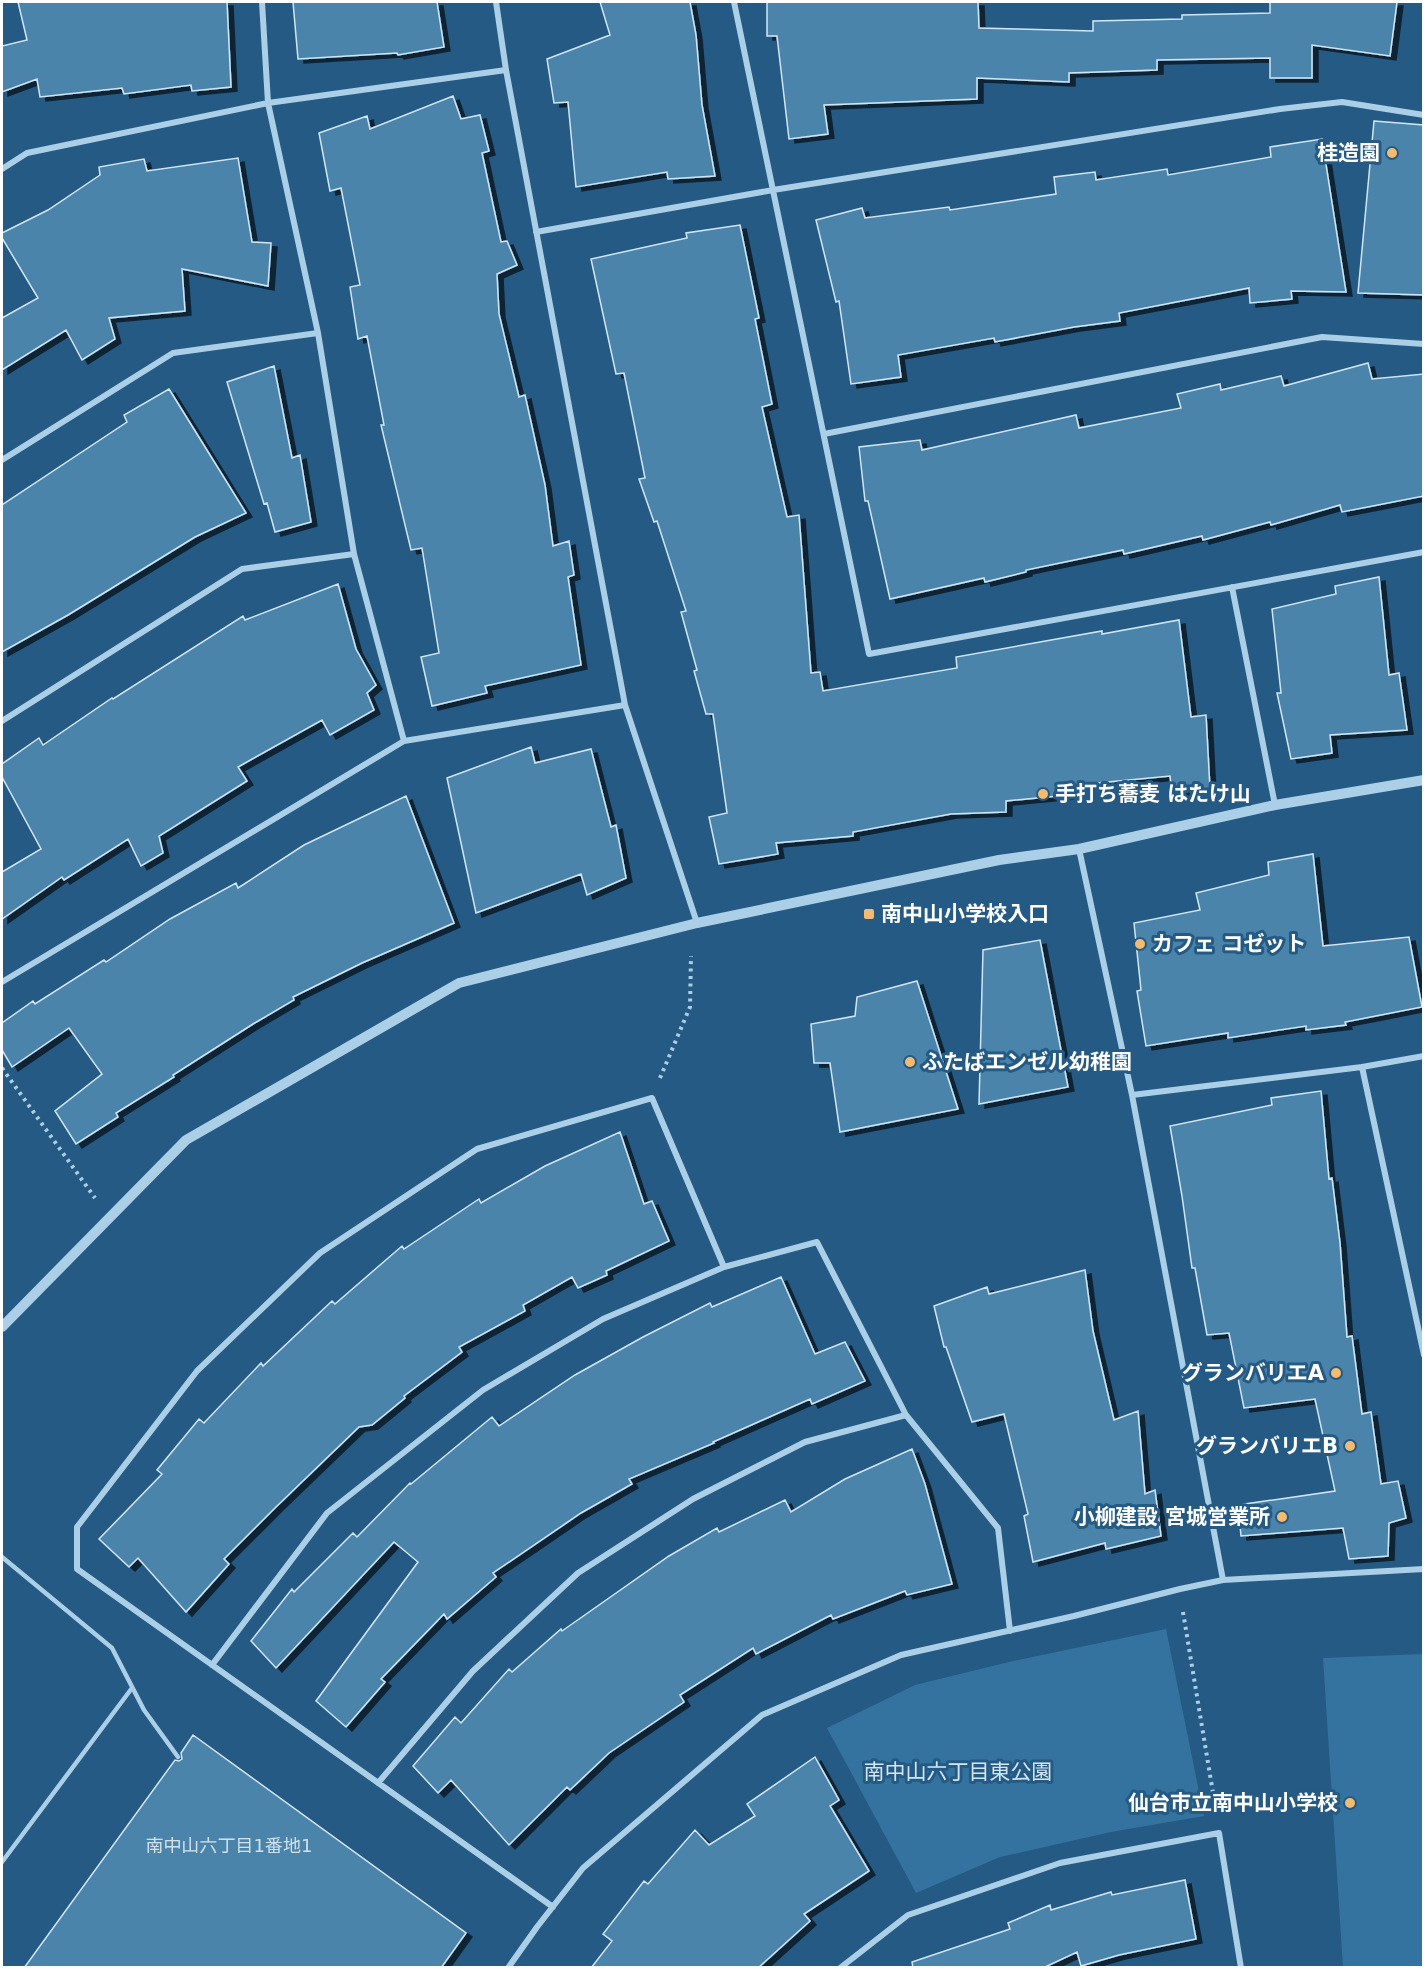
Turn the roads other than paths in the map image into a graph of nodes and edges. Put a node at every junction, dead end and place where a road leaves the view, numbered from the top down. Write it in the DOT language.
graph roads {
  1 [pos="262,2"];
  2 [pos="496,2"];
  3 [pos="734,2"];
  4 [pos="506,70"];
  5 [pos="268,103"];
  6 [pos="1424,115"];
  7 [pos="2,168"];
  8 [pos="773,190"];
  9 [pos="536,232"];
  10 [pos="318,333"];
  11 [pos="1424,344"];
  12 [pos="824,434"];
  13 [pos="2,460"];
  14 [pos="1424,552"];
  15 [pos="354,554"];
  16 [pos="1232,587"];
  17 [pos="625,705"];
  18 [pos="2,721"];
  19 [pos="404,741"];
  20 [pos="1424,780"];
  21 [pos="1275,805"];
  22 [pos="1079,849"];
  23 [pos="697,923"];
  24 [pos="2,982"];
  25 [pos="1424,1056"];
  26 [pos="1362,1066"];
  27 [pos="1132,1095"];
  28 [pos="724,1267"];
  29 [pos="2,1327"];
  30 [pos="1424,1355"];
  31 [pos="906,1415"];
  32 [pos="2,1557"];
  33 [pos="1424,1569"];
  34 [pos="1223,1580"];
  35 [pos="1010,1631"];
  36 [pos="212,1665"];
  37 [pos="132,1688"];
  38 [pos="178,1757"];
  39 [pos="378,1783"];
  40 [pos="2,1862"];
  41 [pos="553,1907"];
  42 [pos="508,1968"];
  43 [pos="840,1968"];
  44 [pos="1241,1968"];
  1 -- 5 [label="street"];
  2 -- 4 [label="street"];
  3 -- 8 [label="street"];
  4 -- 5 [label="street"];
  4 -- 9 [label="street"];
  5 -- 7 [label="street"];
  5 -- 10 [label="street"];
  6 -- 8 [label="street"];
  8 -- 9 [label="street"];
  8 -- 12 [label="street"];
  9 -- 17 [label="street"];
  10 -- 13 [label="street"];
  10 -- 15 [label="street"];
  11 -- 12 [label="street"];
  12 -- 16 [label="street"];
  14 -- 16 [label="street"];
  15 -- 18 [label="street"];
  15 -- 19 [label="street"];
  16 -- 21 [label="street"];
  17 -- 19 [label="street"];
  17 -- 23 [label="street"];
  19 -- 24 [label="street"];
  20 -- 21 [label="street"];
  21 -- 22 [label="street"];
  22 -- 23 [label="street"];
  22 -- 27 [label="street"];
  23 -- 29 [label="street"];
  25 -- 26 [label="street"];
  26 -- 27 [label="street"];
  26 -- 30 [label="street"];
  27 -- 34 [label="street"];
  28 -- 31 [label="street"];
  28 -- 36 [label="street"];
  28 -- 36 [label="street"];
  31 -- 35 [label="street"];
  31 -- 39 [label="street"];
  32 -- 37 [label="lane"];
  33 -- 34 [label="street"];
  34 -- 35 [label="street"];
  35 -- 41 [label="street"];
  36 -- 39 [label="street"];
  37 -- 38 [label="lane"];
  37 -- 40 [label="lane"];
  39 -- 41 [label="street"];
  41 -- 42 [label="street"];
  43 -- 44 [label="street"];
}
